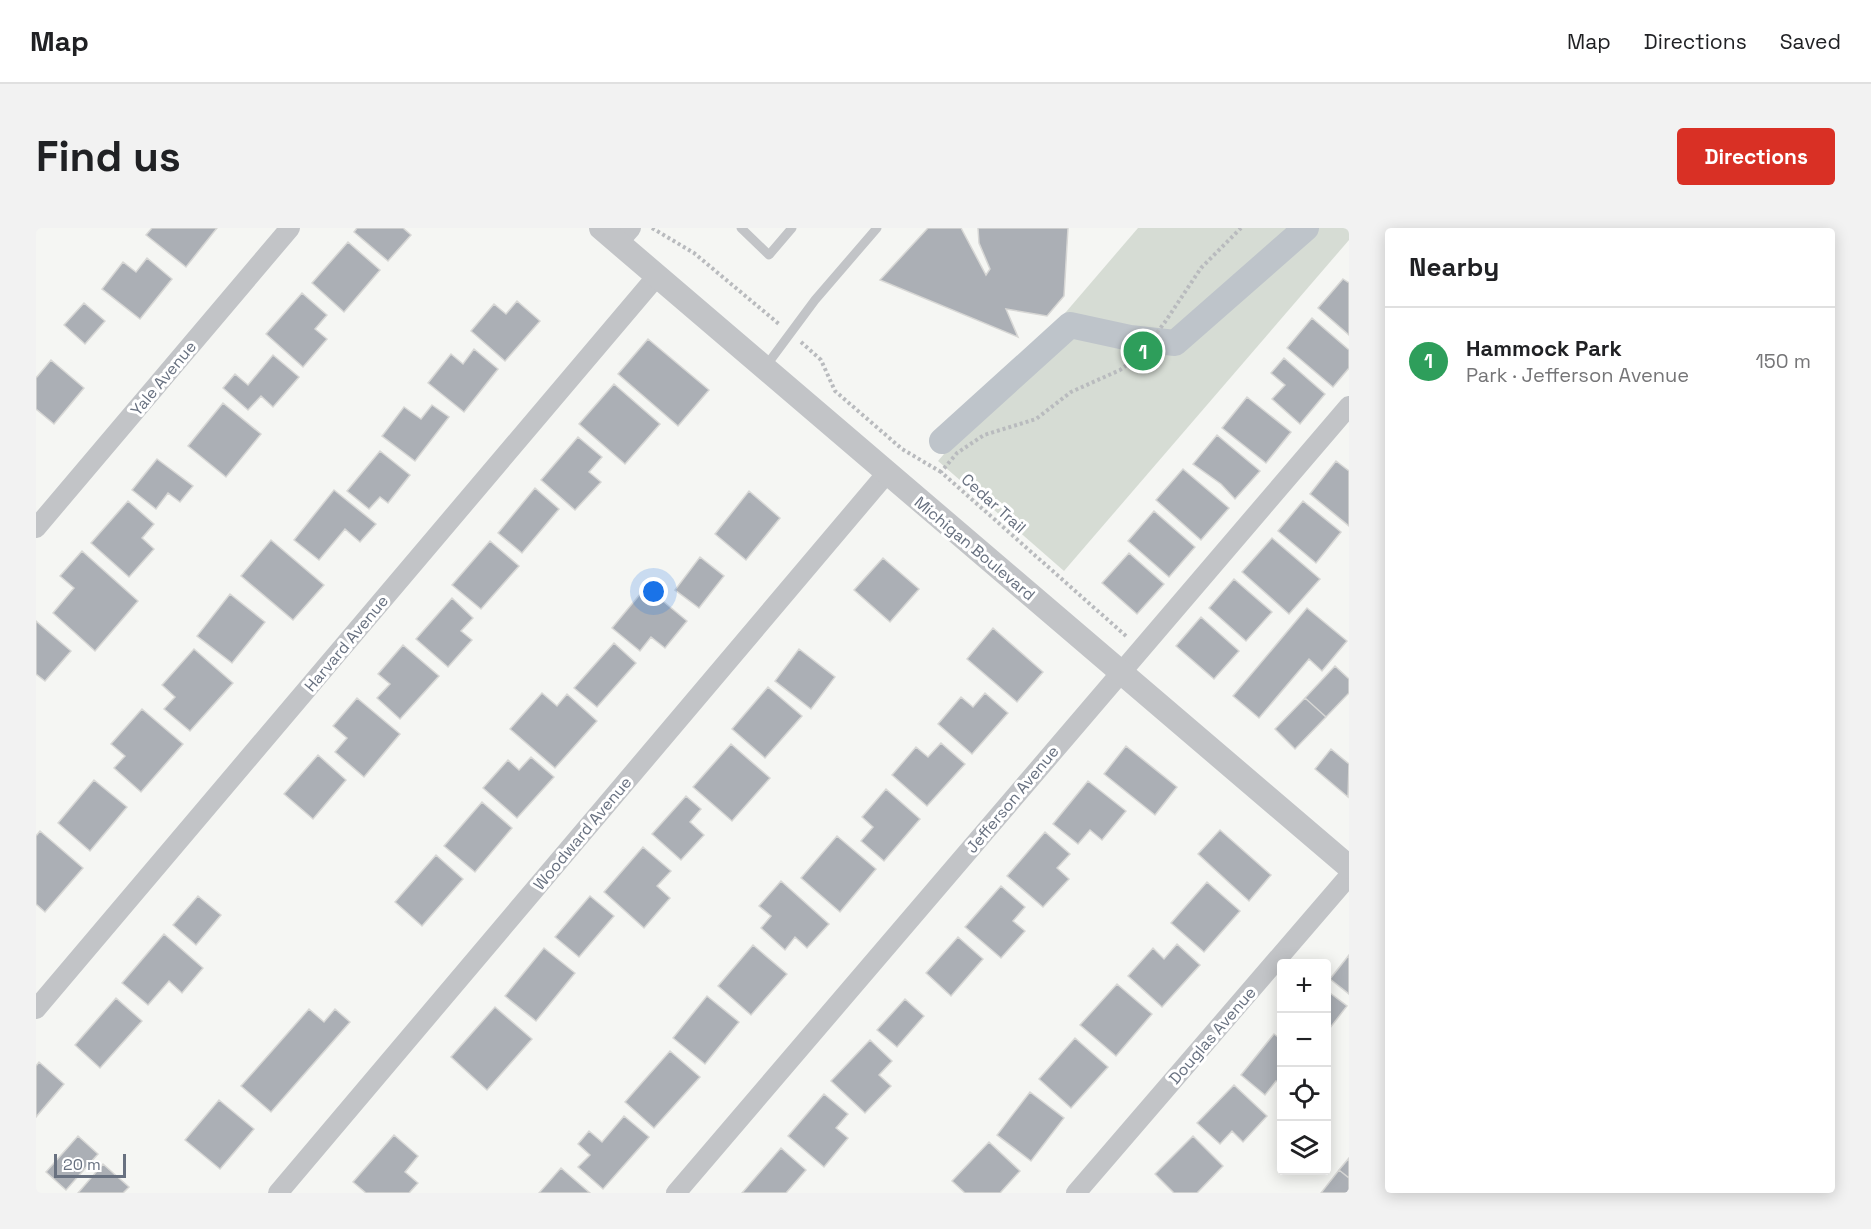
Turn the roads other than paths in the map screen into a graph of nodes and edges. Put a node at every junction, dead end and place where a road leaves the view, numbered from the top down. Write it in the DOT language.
graph roads {
  1 [pos="290,228"];
  2 [pos="741,228"];
  3 [pos="792,228"];
  4 [pos="877,228"];
  5 [pos="617,233"];
  6 [pos="657,276"];
  7 [pos="764,368"];
  8 [pos="1349,406"];
  9 [pos="886,473"];
  10 [pos="36,528"];
  11 [pos="1120,671"];
  12 [pos="1349,867"];
  13 [pos="1349,876"];
  14 [pos="36,1009"];
  15 [pos="278,1193"];
  16 [pos="676,1193"];
  17 [pos="1076,1193"];
  1 -- 10 [label="street, Yale Avenue"];
  2 -- 3 [label="lane"];
  4 -- 7 [label="lane"];
  5 -- 6 [label="street, Michigan Boulevard"];
  6 -- 7 [label="street, Michigan Boulevard"];
  6 -- 14 [label="street, Harvard Avenue"];
  7 -- 9 [label="street, Michigan Boulevard"];
  8 -- 11 [label="street, Jefferson Avenue"];
  9 -- 11 [label="street, Michigan Boulevard"];
  9 -- 15 [label="street, Woodward Avenue"];
  11 -- 12 [label="street, Michigan Boulevard"];
  11 -- 16 [label="street, Jefferson Avenue"];
  13 -- 17 [label="street, Douglas Avenue"];
}
